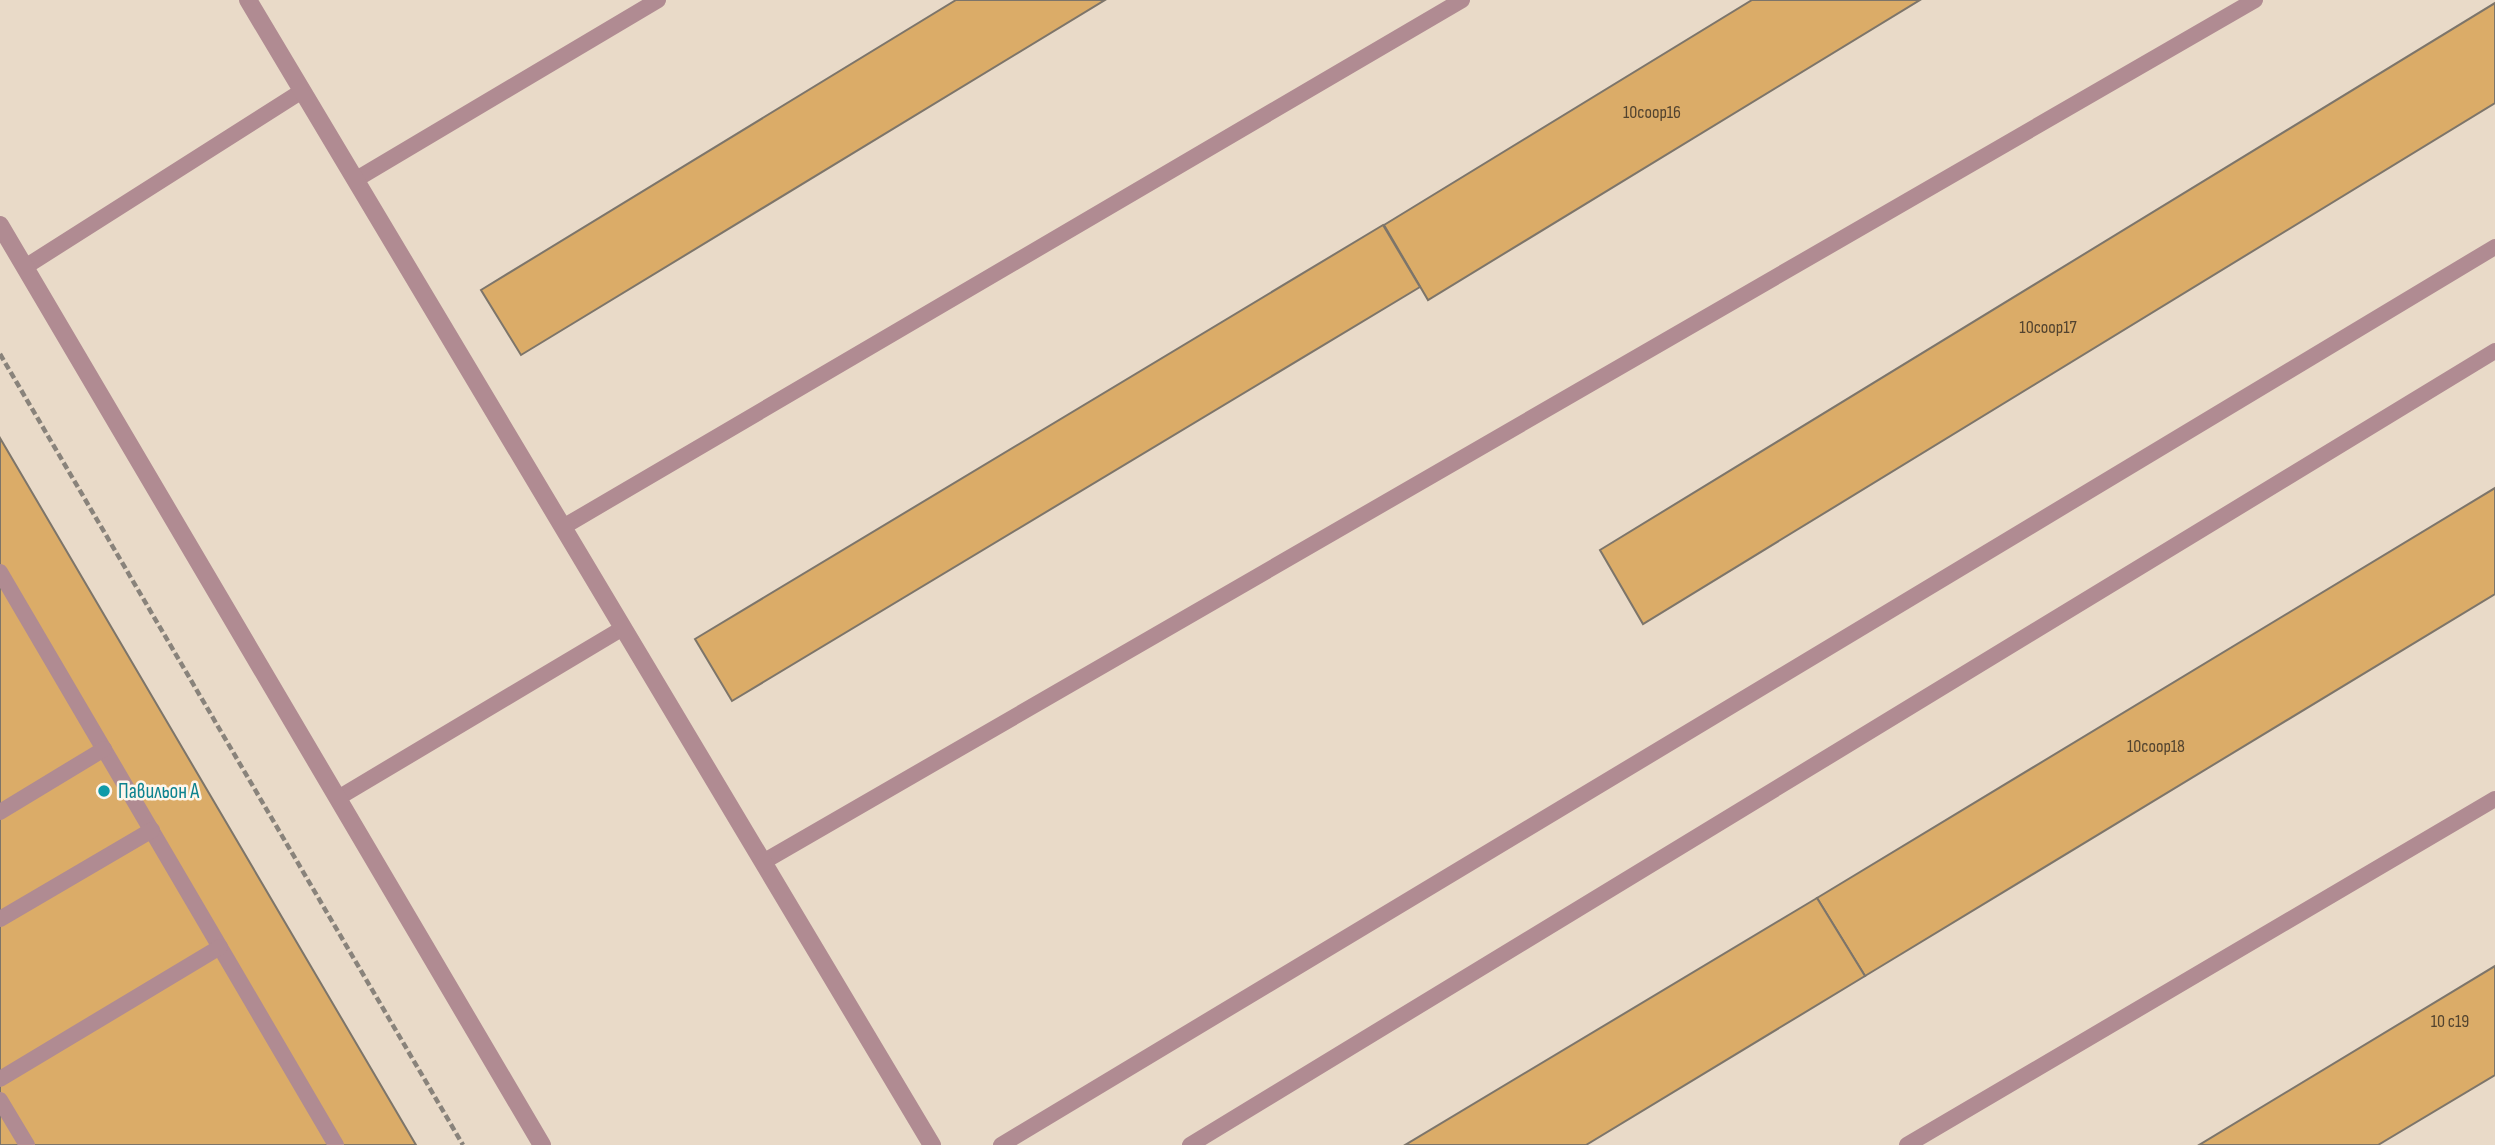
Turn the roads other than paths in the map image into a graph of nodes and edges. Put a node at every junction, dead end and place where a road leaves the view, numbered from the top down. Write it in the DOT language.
graph roads {
  1 [pos="248,0"];
  2 [pos="658,0"];
  3 [pos="1462,0"];
  4 [pos="2255,0"];
  5 [pos="302,91"];
  6 [pos="355,180"];
  7 [pos="0,225"];
  8 [pos="2495,247"];
  9 [pos="25,267"];
  10 [pos="2495,351"];
  11 [pos="563,527"];
  12 [pos="0,572"];
  13 [pos="623,628"];
  14 [pos="104,749"];
  15 [pos="338,797"];
  16 [pos="2495,799"];
  17 [pos="0,812"];
  18 [pos="152,830"];
  19 [pos="763,862"];
  20 [pos="0,919"];
  21 [pos="220,947"];
  22 [pos="0,1079"];
  23 [pos="0,1100"];
  24 [pos="21,1143"];
  25 [pos="337,1145"];
  26 [pos="542,1145"];
  27 [pos="932,1145"];
  28 [pos="1001,1145"];
  29 [pos="1190,1145"];
  30 [pos="1907,1145"];
  1 -- 5 [label="street"];
  2 -- 6 [label="lane"];
  3 -- 11 [label="lane"];
  4 -- 19 [label="lane"];
  5 -- 6 [label="street"];
  5 -- 9 [label="lane"];
  6 -- 11 [label="street"];
  7 -- 9 [label="street"];
  8 -- 28 [label="lane"];
  9 -- 15 [label="street"];
  10 -- 29 [label="lane"];
  11 -- 13 [label="street"];
  12 -- 14 [label="lane"];
  13 -- 15 [label="lane"];
  13 -- 19 [label="street"];
  14 -- 17 [label="lane"];
  14 -- 18 [label="lane"];
  15 -- 26 [label="street"];
  16 -- 30 [label="lane"];
  18 -- 20 [label="lane"];
  18 -- 21 [label="lane"];
  19 -- 27 [label="street"];
  21 -- 22 [label="lane"];
  21 -- 25 [label="lane"];
  23 -- 24 [label="lane"];
}
